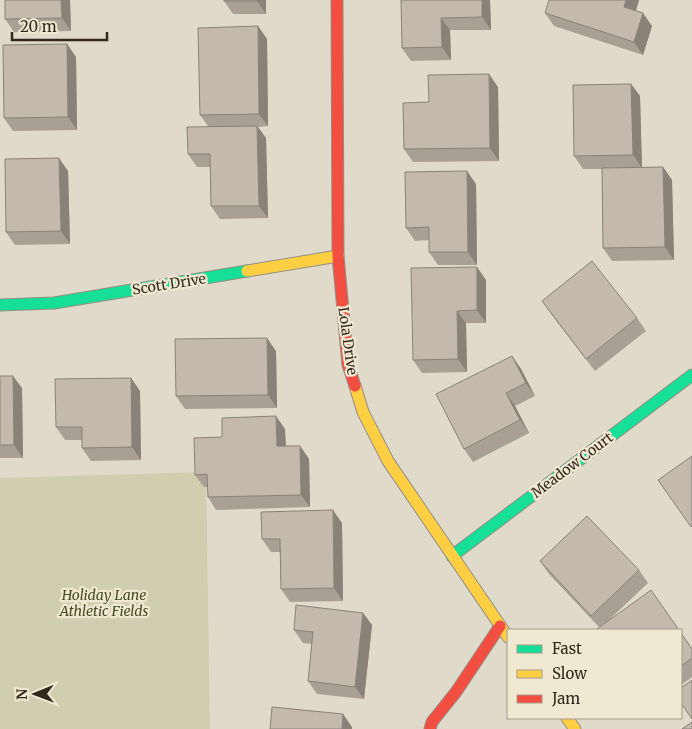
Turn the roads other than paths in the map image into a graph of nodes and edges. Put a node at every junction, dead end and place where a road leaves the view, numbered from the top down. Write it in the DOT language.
graph roads {
  1 [pos="337,0"];
  2 [pos="338,256"];
  3 [pos="0,306"];
  4 [pos="692,375"];
  5 [pos="452,556"];
  6 [pos="500,626"];
  7 [pos="507,636"];
  8 [pos="430,729"];
  1 -- 2 [label="street, Lola Drive"];
  2 -- 3 [label="street, Scott Drive"];
  2 -- 5 [label="street, Lola Drive"];
  4 -- 5 [label="street, Meadow Court"];
  5 -- 6 [label="street, Lola Drive"];
  6 -- 7 [label="street, Lola Drive"];
  6 -- 8 [label="street"];
}
